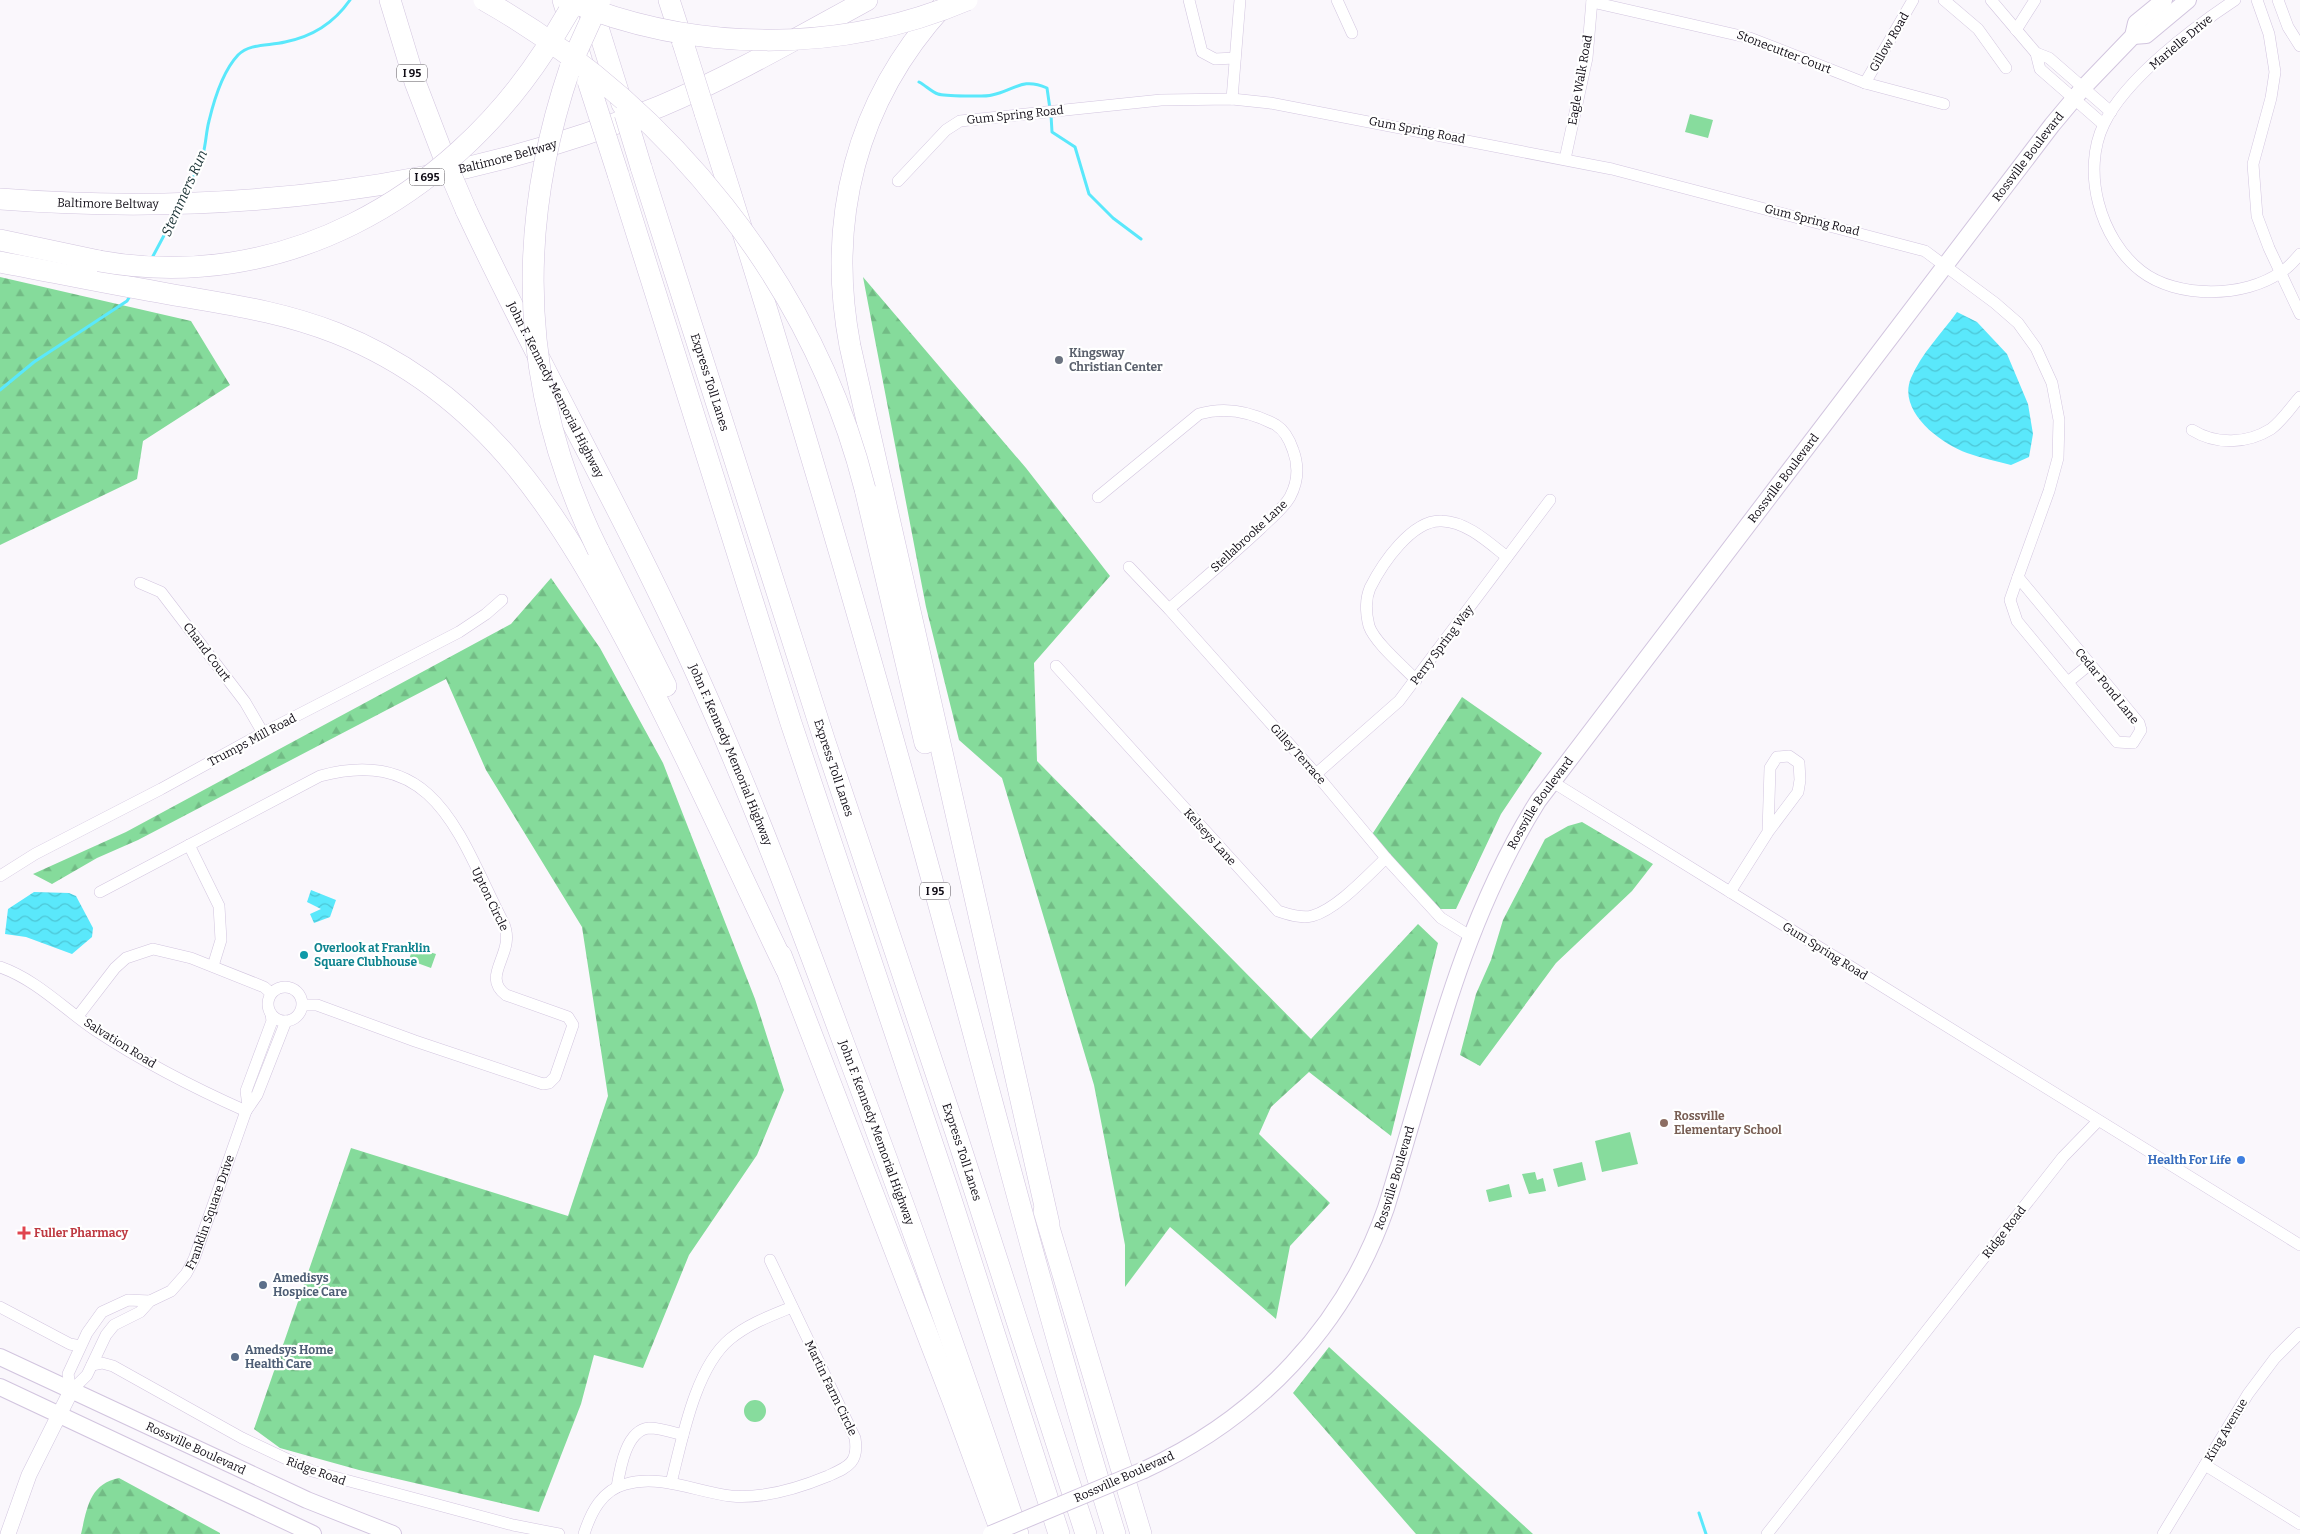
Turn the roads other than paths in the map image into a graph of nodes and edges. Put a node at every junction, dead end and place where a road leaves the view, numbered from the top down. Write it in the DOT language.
graph roads {
  1 [pos="390,0"];
  2 [pos="484,0"];
  3 [pos="562,0"];
  4 [pos="567,0"];
  5 [pos="575,0"];
  6 [pos="589,0"];
  7 [pos="600,0"];
  8 [pos="669,0"];
  9 [pos="867,0"];
  10 [pos="948,0"];
  11 [pos="967,0"];
  12 [pos="1189,0"];
  13 [pos="1240,0"];
  14 [pos="1336,0"];
  15 [pos="1913,0"];
  16 [pos="1944,0"];
  17 [pos="2035,0"];
  18 [pos="2164,0"];
  19 [pos="2188,0"];
  20 [pos="2235,0"];
  21 [pos="2257,0"];
  22 [pos="2278,0"];
  23 [pos="1592,1"];
  24 [pos="1994,1"];
  25 [pos="2288,26"];
  26 [pos="2016,30"];
  27 [pos="1352,33"];
  28 [pos="2269,34"];
  29 [pos="2133,36"];
  30 [pos="2300,46"];
  31 [pos="1236,58"];
  32 [pos="2006,68"];
  33 [pos="1866,84"];
  34 [pos="2078,93"];
  35 [pos="1232,99"];
  36 [pos="1944,104"];
  37 [pos="2111,112"];
  38 [pos="2103,124"];
  39 [pos="1565,159"];
  40 [pos="898,180"];
  41 [pos="0,199"];
  42 [pos="0,240"];
  43 [pos="2300,254"];
  44 [pos="0,262"];
  45 [pos="1945,265"];
  46 [pos="99,271"];
  47 [pos="2281,273"];
  48 [pos="2300,314"];
  49 [pos="2300,397"];
  50 [pos="2192,430"];
  51 [pos="1098,497"];
  52 [pos="1550,500"];
  53 [pos="1507,557"];
  54 [pos="1129,567"];
  55 [pos="2018,577"];
  56 [pos="140,583"];
  57 [pos="502,600"];
  58 [pos="1169,609"];
  59 [pos="2090,664"];
  60 [pos="1056,666"];
  61 [pos="1416,680"];
  62 [pos="2068,682"];
  63 [pos="264,732"];
  64 [pos="1316,774"];
  65 [pos="1552,781"];
  66 [pos="1768,832"];
  67 [pos="189,845"];
  68 [pos="1386,858"];
  69 [pos="0,876"];
  70 [pos="100,892"];
  71 [pos="1730,892"];
  72 [pos="1470,936"];
  73 [pos="213,966"];
  74 [pos="0,967"];
  75 [pos="786,969"];
  76 [pos="271,993"];
  77 [pos="303,1004"];
  78 [pos="271,1014"];
  79 [pos="78,1016"];
  80 [pos="286,1021"];
  81 [pos="247,1108"];
  82 [pos="2098,1120"];
  83 [pos="1048,1224"];
  84 [pos="2300,1245"];
  85 [pos="770,1260"];
  86 [pos="150,1301"];
  87 [pos="0,1307"];
  88 [pos="792,1308"];
  89 [pos="2300,1333"];
  90 [pos="80,1346"];
  91 [pos="0,1357"];
  92 [pos="92,1365"];
  93 [pos="0,1387"];
  94 [pos="71,1391"];
  95 [pos="59,1415"];
  96 [pos="683,1434"];
  97 [pos="2205,1465"];
  98 [pos="671,1483"];
  99 [pos="617,1487"];
  100 [pos="2300,1524"];
  101 [pos="8,1534"];
  102 [pos="313,1534"];
  103 [pos="393,1534"];
  104 [pos="559,1534"];
  105 [pos="584,1534"];
  106 [pos="991,1534"];
  107 [pos="1002,1534"];
  108 [pos="1018,1534"];
  109 [pos="1059,1534"];
  110 [pos="1086,1534"];
  111 [pos="1115,1534"];
  112 [pos="1141,1534"];
  113 [pos="1767,1534"];
  114 [pos="2163,1534"];
  1 -- 108 [label="highway, John F. Kennedy Memorial Highway / I 95, bridge"];
  2 -- 83 [label="highway, bridge"];
  3 -- 109 [label="highway, Express Toll Lanes, bridge"];
  4 -- 11 [label="highway, bridge"];
  5 -- 46 [label="highway, bridge"];
  6 -- 110 [label="highway, Express Toll Lanes, bridge"];
  7 -- 75 [label="highway, bridge"];
  8 -- 111 [label="highway, I 95, bridge"];
  9 -- 41 [label="highway, Baltimore Beltway / I 695"];
  10 -- 83 [label="highway"];
  12 -- 31 [label="street"];
  13 -- 31 [label="street"];
  14 -- 27 [label="street"];
  15 -- 33 [label="street, Gillow Road"];
  16 -- 32 [label="street"];
  17 -- 26 [label="street"];
  18 -- 29 [label="main road, Rossville Boulevard"];
  19 -- 29 [label="main road, Rossville Boulevard"];
  20 -- 37 [label="street, Marielle Drive"];
  21 -- 28 [label="street"];
  22 -- 25 [label="street"];
  23 -- 33 [label="street, Stonecutter Court"];
  23 -- 39 [label="street, Eagle Walk Road"];
  24 -- 26 [label="street"];
  25 -- 28 [label="street"];
  25 -- 30 [label="street"];
  26 -- 34 [label="street"];
  28 -- 47 [label="street"];
  29 -- 34 [label="main road, Rossville Boulevard"];
  31 -- 35 [label="street"];
  33 -- 36 [label="street, Stonecutter Court"];
  34 -- 37 [label="street"];
  34 -- 38 [label="street"];
  34 -- 45 [label="main road, Rossville Boulevard"];
  35 -- 39 [label="street, Gum Spring Road"];
  35 -- 40 [label="street, Gum Spring Road"];
  37 -- 38 [label="street, Marielle Drive"];
  38 -- 47 [label="street, Marielle Drive"];
  39 -- 45 [label="street, Gum Spring Road"];
  42 -- 46 [label="highway"];
  43 -- 47 [label="street"];
  44 -- 46 [label="highway"];
  45 -- 55 [label="street, Cedar Pond Lane"];
  45 -- 65 [label="main road, Rossville Boulevard"];
  46 -- 75 [label="highway"];
  47 -- 48 [label="street"];
  49 -- 50 [label="street"];
  51 -- 58 [label="street, Stellabrooke Lane"];
  52 -- 53 [label="street, Perry Spring Way"];
  53 -- 61 [label="street, Perry Spring Way"];
  53 -- 61 [label="street"];
  54 -- 58 [label="street, Gilley Terrace"];
  55 -- 59 [label="street, Cedar Pond Lane"];
  55 -- 62 [label="street, Cedar Pond Lane"];
  56 -- 63 [label="street, Chand Court"];
  57 -- 63 [label="street, Trumps Mill Road"];
  58 -- 64 [label="street, Gilley Terrace"];
  59 -- 62 [label="street"];
  59 -- 62 [label="street, Cedar Pond Lane"];
  60 -- 68 [label="street, Kelseys Lane"];
  61 -- 64 [label="street, Perry Spring Way"];
  63 -- 69 [label="street, Trumps Mill Road"];
  64 -- 68 [label="street, Gilley Terrace"];
  65 -- 71 [label="street, Gum Spring Road"];
  65 -- 72 [label="main road, Rossville Boulevard"];
  66 -- 66 [label="street"];
  66 -- 71 [label="street"];
  67 -- 70 [label="street, Upton Circle"];
  67 -- 73 [label="street"];
  67 -- 77 [label="street, Upton Circle"];
  68 -- 72 [label="street, Gilley Terrace"];
  71 -- 82 [label="street, Gum Spring Road"];
  72 -- 106 [label="main road, Rossville Boulevard, bridge"];
  73 -- 76 [label="street"];
  73 -- 79 [label="street"];
  74 -- 79 [label="street, Salvation Road"];
  75 -- 107 [label="highway"];
  76 -- 77 [label="street"];
  76 -- 78 [label="street"];
  77 -- 80 [label="street"];
  78 -- 80 [label="street"];
  78 -- 81 [label="street, Franklin Square Drive"];
  79 -- 81 [label="street, Salvation Road"];
  80 -- 81 [label="street, Franklin Square Drive"];
  81 -- 86 [label="street, Franklin Square Drive"];
  82 -- 84 [label="street"];
  82 -- 113 [label="street, Ridge Road"];
  83 -- 112 [label="highway"];
  85 -- 88 [label="street, Martin Farm Circle"];
  86 -- 90 [label="street, Franklin Square Drive"];
  86 -- 92 [label="street, Franklin Square Drive"];
  87 -- 90 [label="street"];
  88 -- 96 [label="street"];
  88 -- 98 [label="street, Martin Farm Circle"];
  89 -- 97 [label="street, King Avenue"];
  90 -- 94 [label="street, Franklin Square Drive"];
  91 -- 94 [label="main road, Rossville Boulevard"];
  92 -- 94 [label="street, Franklin Square Drive"];
  92 -- 104 [label="street, Ridge Road"];
  93 -- 95 [label="main road"];
  94 -- 95 [label="street, Franklin Square Drive"];
  94 -- 103 [label="main road, Rossville Boulevard"];
  95 -- 101 [label="street, Franklin Square Drive"];
  95 -- 102 [label="main road"];
  96 -- 98 [label="street"];
  96 -- 99 [label="street"];
  97 -- 100 [label="street"];
  97 -- 114 [label="street, King Avenue"];
  98 -- 99 [label="street, Martin Farm Circle"];
  99 -- 105 [label="street"];
}
